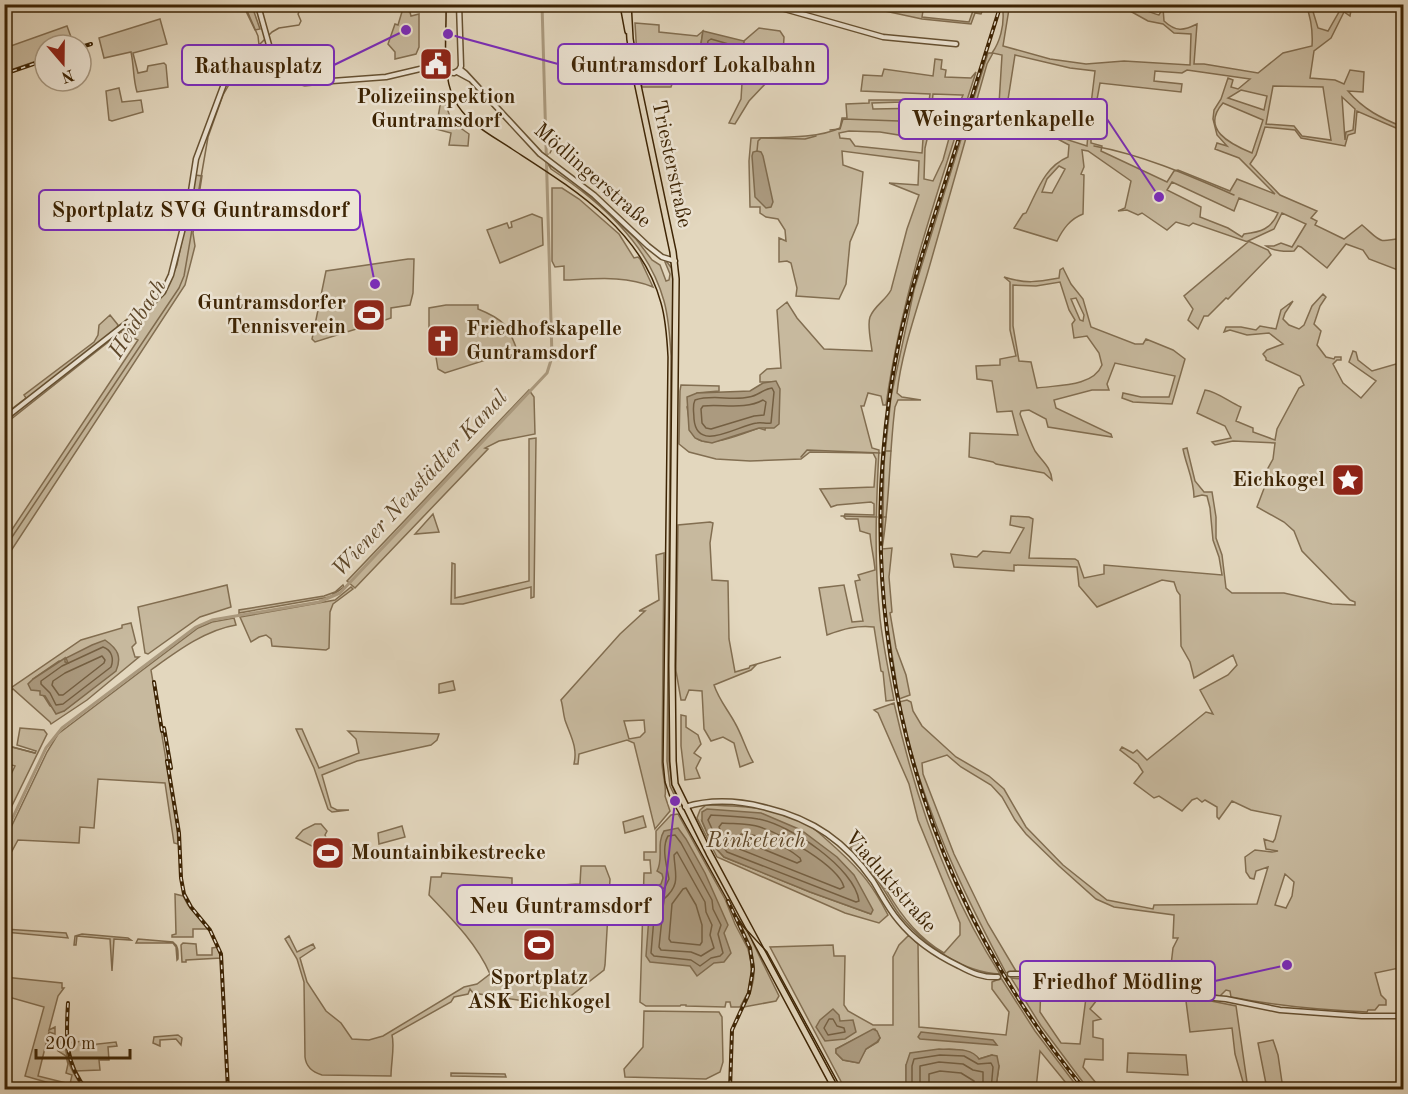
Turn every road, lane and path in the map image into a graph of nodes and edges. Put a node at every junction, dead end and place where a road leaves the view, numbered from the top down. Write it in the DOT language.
graph roads {
  1 [pos="255,4"];
  2 [pos="459,4"];
  3 [pos="623,4"];
  4 [pos="628,4"];
  5 [pos="767,4"];
  6 [pos="630,39"];
  7 [pos="956,44"];
  8 [pos="270,49"];
  9 [pos="267,61"];
  10 [pos="274,63"];
  11 [pos="458,70"];
  12 [pos="675,261"];
  13 [pos="4,419"];
  14 [pos="685,807"];
  15 [pos="1010,974"];
  16 [pos="998,977"];
  17 [pos="1404,1016"];
  18 [pos="836,1089"];
  1 -- 8 [label="street"];
  2 -- 11 [label="street"];
  3 -- 6 [label="main road, Triesterstraße"];
  4 -- 6 [label="main road, Triesterstraße"];
  5 -- 7 [label="street"];
  6 -- 12 [label="main road, Triesterstraße"];
  8 -- 9 [label="street"];
  8 -- 10 [label="street"];
  9 -- 10 [label="street"];
  9 -- 13 [label="street"];
  10 -- 11 [label="street"];
  11 -- 12 [label="street, Mödlingerstraße"];
  12 -- 14 [label="main road, Triesterstraße"];
  14 -- 16 [label="street, Viaduktstraße"];
  14 -- 18 [label="main road, Triesterstraße"];
  15 -- 17 [label="street"];
}
